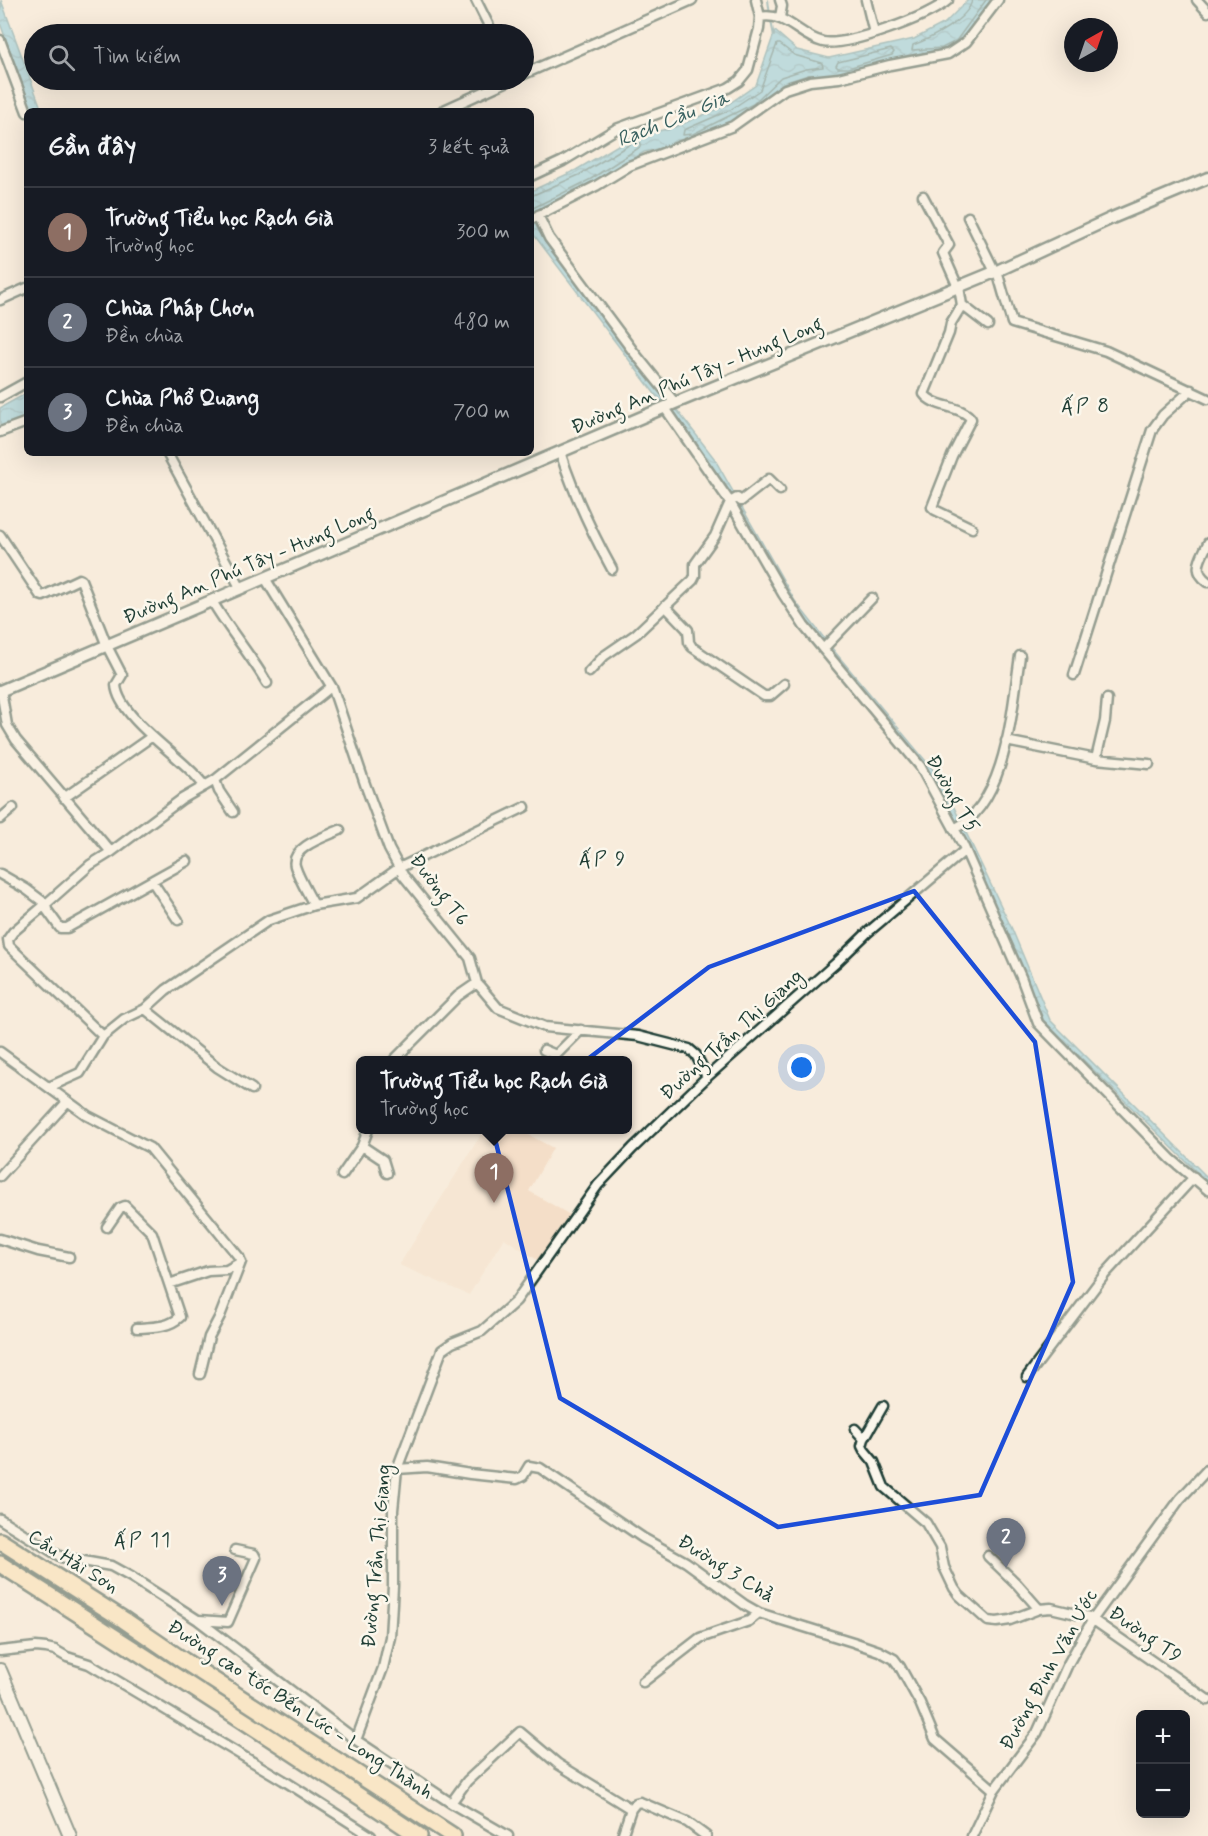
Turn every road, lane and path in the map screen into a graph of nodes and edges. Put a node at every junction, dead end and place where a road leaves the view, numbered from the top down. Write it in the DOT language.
graph roads {
  1 [pos="476,0"];
  2 [pos="692,0"];
  3 [pos="756,0"];
  4 [pos="780,0"];
  5 [pos="866,0"];
  6 [pos="948,0"];
  7 [pos="998,0"];
  8 [pos="1197,0"];
  9 [pos="1208,12"];
  10 [pos="763,17"];
  11 [pos="780,17"];
  12 [pos="488,24"];
  13 [pos="874,33"];
  14 [pos="0,40"];
  15 [pos="534,70"];
  16 [pos="488,90"];
  17 [pos="26,108"];
  18 [pos="449,108"];
  19 [pos="534,175"];
  20 [pos="1208,178"];
  21 [pos="923,196"];
  22 [pos="534,217"];
  23 [pos="968,218"];
  24 [pos="996,271"];
  25 [pos="958,287"];
  26 [pos="24,289"];
  27 [pos="0,300"];
  28 [pos="962,305"];
  29 [pos="988,325"];
  30 [pos="24,384"];
  31 [pos="1191,390"];
  32 [pos="0,397"];
  33 [pos="1208,399"];
  34 [pos="671,405"];
  35 [pos="24,423"];
  36 [pos="0,432"];
  37 [pos="560,452"];
  38 [pos="169,456"];
  39 [pos="780,490"];
  40 [pos="734,500"];
  41 [pos="972,528"];
  42 [pos="0,535"];
  43 [pos="1208,543"];
  44 [pos="612,569"];
  45 [pos="265,578"];
  46 [pos="1208,582"];
  47 [pos="241,589"];
  48 [pos="872,598"];
  49 [pos="212,602"];
  50 [pos="665,606"];
  51 [pos="107,646"];
  52 [pos="826,646"];
  53 [pos="1020,656"];
  54 [pos="589,672"];
  55 [pos="1074,675"];
  56 [pos="267,683"];
  57 [pos="784,684"];
  58 [pos="331,687"];
  59 [pos="1,690"];
  60 [pos="1107,699"];
  61 [pos="151,737"];
  62 [pos="1006,741"];
  63 [pos="1096,759"];
  64 [pos="1149,764"];
  65 [pos="215,780"];
  66 [pos="205,786"];
  67 [pos="64,798"];
  68 [pos="525,807"];
  69 [pos="13,808"];
  70 [pos="233,812"];
  71 [pos="0,819"];
  72 [pos="958,828"];
  73 [pos="340,830"];
  74 [pos="964,851"];
  75 [pos="111,852"];
  76 [pos="187,861"];
  77 [pos="399,868"];
  78 [pos="1,875"];
  79 [pos="152,880"];
  80 [pos="46,904"];
  81 [pos="314,905"];
  82 [pos="177,920"];
  83 [pos="477,983"];
  84 [pos="145,1010"];
  85 [pos="581,1030"];
  86 [pos="104,1036"];
  87 [pos="544,1050"];
  88 [pos="0,1052"];
  89 [pos="398,1056"];
  90 [pos="707,1077"];
  91 [pos="49,1087"];
  92 [pos="252,1089"];
  93 [pos="67,1102"];
  94 [pos="366,1134"];
  95 [pos="362,1146"];
  96 [pos="387,1173"];
  97 [pos="342,1175"];
  98 [pos="0,1176"];
  99 [pos="1194,1177"];
  100 [pos="1206,1183"];
  101 [pos="107,1227"];
  102 [pos="0,1239"];
  103 [pos="69,1257"];
  104 [pos="241,1262"];
  105 [pos="169,1284"];
  106 [pos="137,1328"];
  107 [pos="200,1374"];
  108 [pos="1027,1377"];
  109 [pos="883,1406"];
  110 [pos="855,1429"];
  111 [pos="864,1439"];
  112 [pos="397,1469"];
  113 [pos="1208,1469"];
  114 [pos="0,1519"];
  115 [pos="0,1541"];
  116 [pos="235,1550"];
  117 [pos="988,1557"];
  118 [pos="0,1564"];
  119 [pos="1039,1610"];
  120 [pos="759,1613"];
  121 [pos="1093,1618"];
  122 [pos="124,1620"];
  123 [pos="198,1620"];
  124 [pos="114,1635"];
  125 [pos="0,1651"];
  126 [pos="0,1670"];
  127 [pos="643,1682"];
  128 [pos="1208,1700"];
  129 [pos="356,1740"];
  130 [pos="994,1790"];
  131 [pos="451,1803"];
  132 [pos="631,1809"];
  133 [pos="70,1836"];
  134 [pos="370,1836"];
  135 [pos="419,1836"];
  136 [pos="453,1836"];
  137 [pos="508,1836"];
  138 [pos="622,1836"];
  139 [pos="706,1836"];
  140 [pos="972,1836"];
  1 -- 12 [label="street"];
  2 -- 15 [label="street"];
  3 -- 10 [label="street"];
  4 -- 11 [label="street"];
  5 -- 13 [label="street"];
  6 -- 13 [label="street"];
  7 -- 22 [label="street"];
  8 -- 9 [label="street"];
  10 -- 11 [label="street"];
  10 -- 19 [label="street"];
  11 -- 13 [label="street"];
  14 -- 17 [label="street"];
  16 -- 18 [label="street"];
  20 -- 24 [label="street, Đường An Phú Tây - Hưng Long"];
  21 -- 25 [label="street"];
  22 -- 34 [label="street, Đường T5"];
  23 -- 24 [label="street"];
  24 -- 25 [label="street, Đường An Phú Tây - Hưng Long"];
  24 -- 31 [label="street"];
  25 -- 28 [label="street"];
  25 -- 34 [label="street, Đường An Phú Tây - Hưng Long"];
  26 -- 27 [label="street"];
  28 -- 29 [label="street"];
  28 -- 41 [label="street"];
  30 -- 32 [label="street"];
  31 -- 33 [label="street"];
  31 -- 55 [label="street"];
  34 -- 37 [label="street, Đường An Phú Tây - Hưng Long"];
  34 -- 40 [label="street, Đường T5"];
  35 -- 36 [label="street"];
  37 -- 44 [label="street"];
  37 -- 45 [label="street, Đường An Phú Tây - Hưng Long"];
  38 -- 47 [label="street"];
  39 -- 40 [label="street"];
  40 -- 50 [label="street"];
  40 -- 52 [label="street, Đường T5"];
  42 -- 51 [label="street"];
  43 -- 46 [label="street"];
  45 -- 47 [label="street, Đường An Phú Tây - Hưng Long"];
  45 -- 58 [label="street, Đường T6"];
  47 -- 49 [label="street, Đường An Phú Tây - Hưng Long"];
  48 -- 52 [label="street"];
  49 -- 51 [label="street, Đường An Phú Tây - Hưng Long"];
  49 -- 56 [label="street"];
  50 -- 54 [label="street"];
  50 -- 57 [label="street"];
  51 -- 59 [label="street, Đường An Phú Tây - Hưng Long"];
  51 -- 61 [label="street"];
  52 -- 72 [label="street, Đường T5"];
  53 -- 62 [label="street"];
  58 -- 65 [label="street"];
  58 -- 77 [label="street, Đường T6"];
  59 -- 67 [label="street"];
  60 -- 63 [label="street"];
  61 -- 66 [label="street"];
  61 -- 67 [label="street"];
  62 -- 63 [label="street"];
  62 -- 72 [label="street"];
  63 -- 64 [label="street"];
  65 -- 66 [label="street"];
  65 -- 70 [label="street"];
  66 -- 75 [label="street"];
  67 -- 75 [label="street"];
  68 -- 77 [label="street"];
  69 -- 71 [label="street"];
  72 -- 74 [label="street, Đường T5"];
  73 -- 81 [label="street"];
  74 -- 90 [label="street, Đường Trần Thị Giang"];
  74 -- 99 [label="street, Đường T5"];
  75 -- 80 [label="street"];
  76 -- 79 [label="street"];
  77 -- 81 [label="street"];
  77 -- 83 [label="street, Đường T6"];
  78 -- 80 [label="street"];
  79 -- 80 [label="street"];
  79 -- 82 [label="street"];
  80 -- 86 [label="street"];
  81 -- 84 [label="street"];
  83 -- 85 [label="street, Đường T6"];
  83 -- 89 [label="street"];
  84 -- 86 [label="street"];
  84 -- 92 [label="street"];
  85 -- 87 [label="street"];
  85 -- 90 [label="street, Đường T6"];
  86 -- 91 [label="street"];
  88 -- 91 [label="street"];
  90 -- 112 [label="street, Đường Trần Thị Giang"];
  91 -- 93 [label="street"];
  93 -- 98 [label="street"];
  93 -- 104 [label="street"];
  94 -- 95 [label="street"];
  95 -- 96 [label="street"];
  95 -- 97 [label="street"];
  99 -- 100 [label="street, Đường T5"];
  99 -- 108 [label="street"];
  101 -- 105 [label="street"];
  102 -- 103 [label="street"];
  104 -- 105 [label="street"];
  104 -- 107 [label="street"];
  105 -- 106 [label="street"];
  109 -- 111 [label="street"];
  110 -- 111 [label="street"];
  111 -- 119 [label="street"];
  112 -- 120 [label="street, Đường 3 Chả"];
  112 -- 129 [label="street, Đường Trần Thị Giang"];
  113 -- 121 [label="street, Đường Đinh Văn Ước"];
  114 -- 123 [label="street"];
  115 -- 122 [label="highway, Cầu Hải Sơn"];
  116 -- 123 [label="street"];
  117 -- 119 [label="street"];
  118 -- 124 [label="highway, Cầu Hải Sơn"];
  119 -- 121 [label="street, Đường T9"];
  120 -- 127 [label="street"];
  120 -- 130 [label="street, Đường 3 Chả"];
  121 -- 128 [label="street, Đường T9"];
  121 -- 130 [label="street, Đường Đinh Văn Ước"];
  122 -- 136 [label="highway, Đường cao tốc Bến Lức - Long Thành"];
  123 -- 129 [label="street"];
  124 -- 135 [label="highway, Đường cao tốc Bến Lức - Long Thành"];
  125 -- 134 [label="street"];
  126 -- 133 [label="main road"];
  129 -- 131 [label="street"];
  130 -- 140 [label="street, Đường Đinh Văn Ước"];
  131 -- 132 [label="street"];
  131 -- 137 [label="street"];
  132 -- 138 [label="street"];
  132 -- 139 [label="street"];
}
